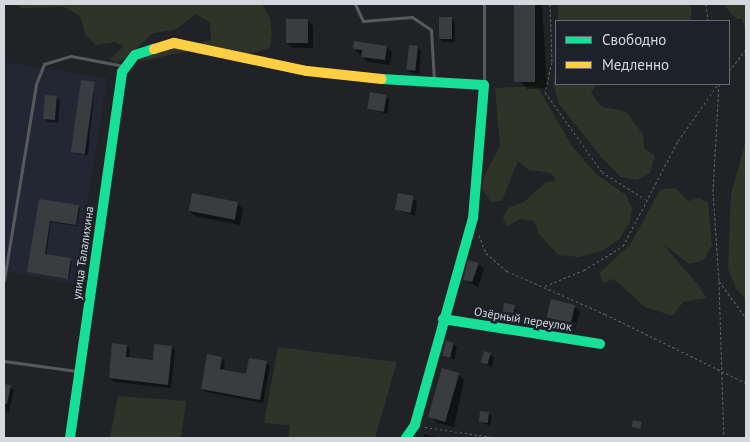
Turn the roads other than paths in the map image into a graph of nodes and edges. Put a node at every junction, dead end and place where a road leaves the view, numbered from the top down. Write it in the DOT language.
graph roads {
  1 [pos="355,4"];
  2 [pos="484,4"];
  3 [pos="123,69"];
  4 [pos="434,82"];
  5 [pos="484,85"];
  6 [pos="4,280"];
  7 [pos="443,319"];
  8 [pos="600,344"];
  9 [pos="4,361"];
  10 [pos="80,371"];
  11 [pos="70,438"];
  12 [pos="406,438"];
  1 -- 4 [label="lane"];
  2 -- 5 [label="lane"];
  3 -- 4 [label="street"];
  3 -- 6 [label="lane"];
  3 -- 10 [label="street, улица Талалихина"];
  4 -- 5 [label="street"];
  5 -- 7 [label="street"];
  7 -- 8 [label="street, Озёрный переулок"];
  7 -- 12 [label="street"];
  9 -- 10 [label="lane"];
  10 -- 11 [label="street, улица Талалихина"];
}
